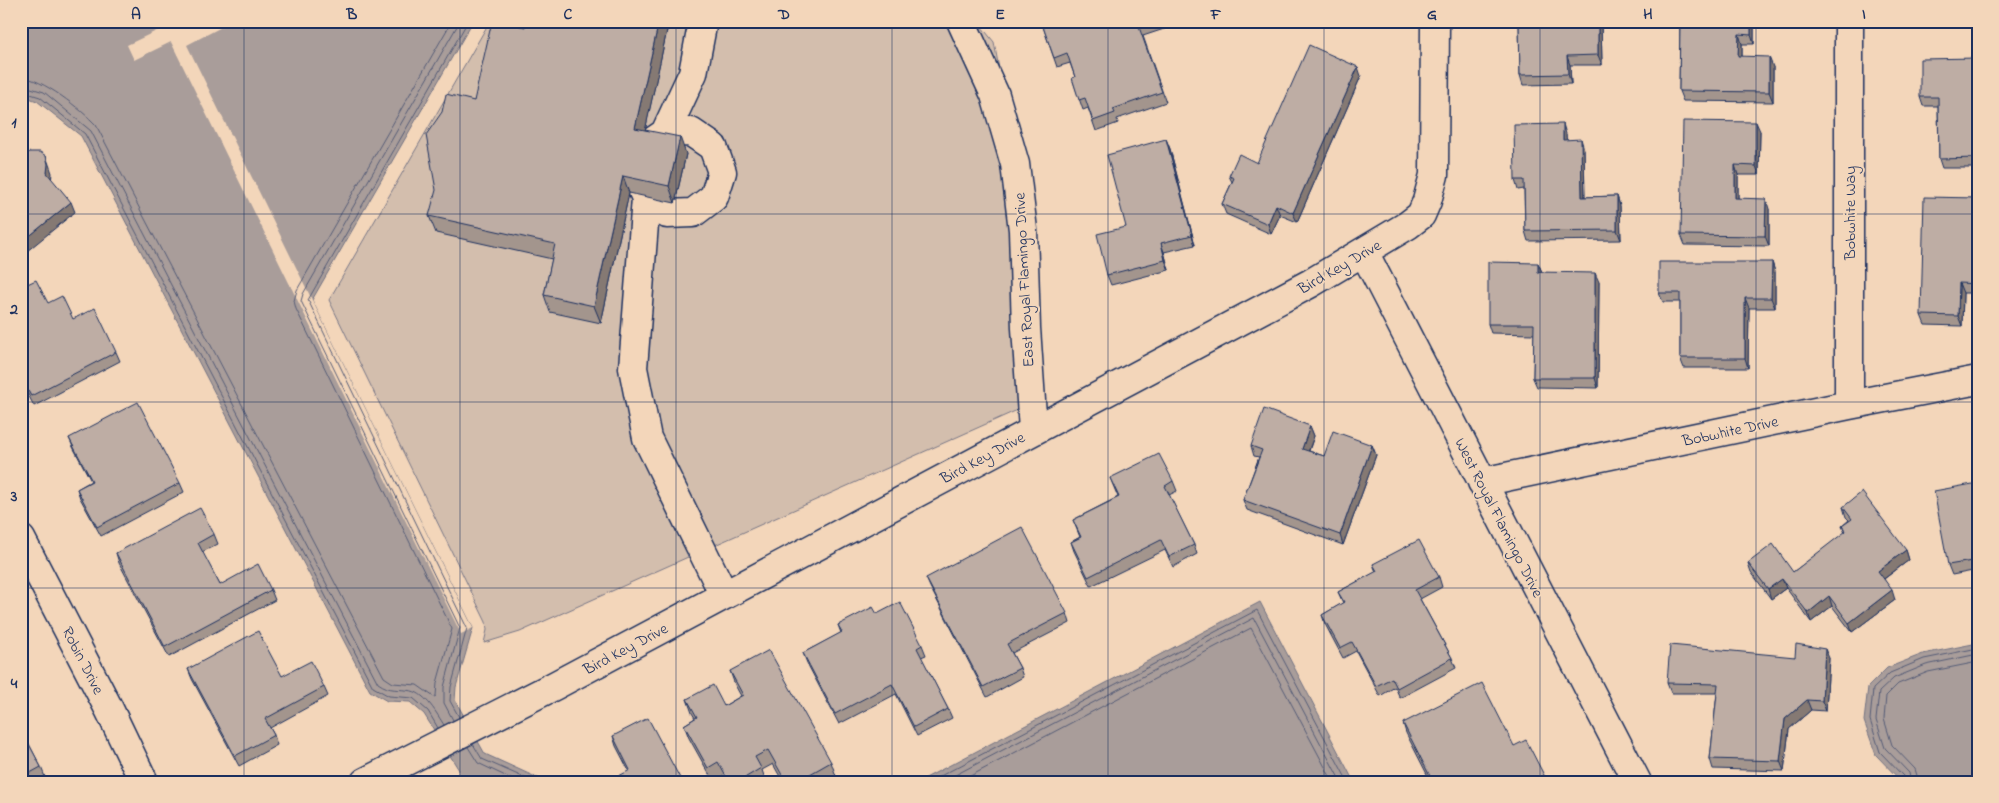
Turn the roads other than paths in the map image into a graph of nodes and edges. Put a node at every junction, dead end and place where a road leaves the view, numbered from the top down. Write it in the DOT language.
graph roads {
  1 [pos="703,21"];
  2 [pos="962,21"];
  3 [pos="1434,21"];
  4 [pos="1848,21"];
  5 [pos="665,133"];
  6 [pos="646,198"];
  7 [pos="1364,252"];
  8 [pos="1978,380"];
  9 [pos="1849,405"];
  10 [pos="1033,430"];
  11 [pos="1482,482"];
  12 [pos="21,539"];
  13 [pos="724,595"];
  14 [pos="144,782"];
  15 [pos="366,782"];
  16 [pos="1637,782"];
  1 -- 5 [label="street"];
  2 -- 10 [label="street, East Royal Flamingo Drive"];
  3 -- 7 [label="street, Bird Key Drive"];
  4 -- 9 [label="street, Bobwhite Way"];
  5 -- 6 [label="street"];
  5 -- 6 [label="street"];
  6 -- 13 [label="street"];
  7 -- 10 [label="street, Bird Key Drive"];
  7 -- 11 [label="street, West Royal Flamingo Drive"];
  8 -- 9 [label="street, Bobwhite Drive"];
  9 -- 11 [label="street, Bobwhite Drive"];
  10 -- 13 [label="street, Bird Key Drive"];
  11 -- 16 [label="street, West Royal Flamingo Drive"];
  12 -- 14 [label="street, Robin Drive"];
  13 -- 15 [label="street, Bird Key Drive"];
}
